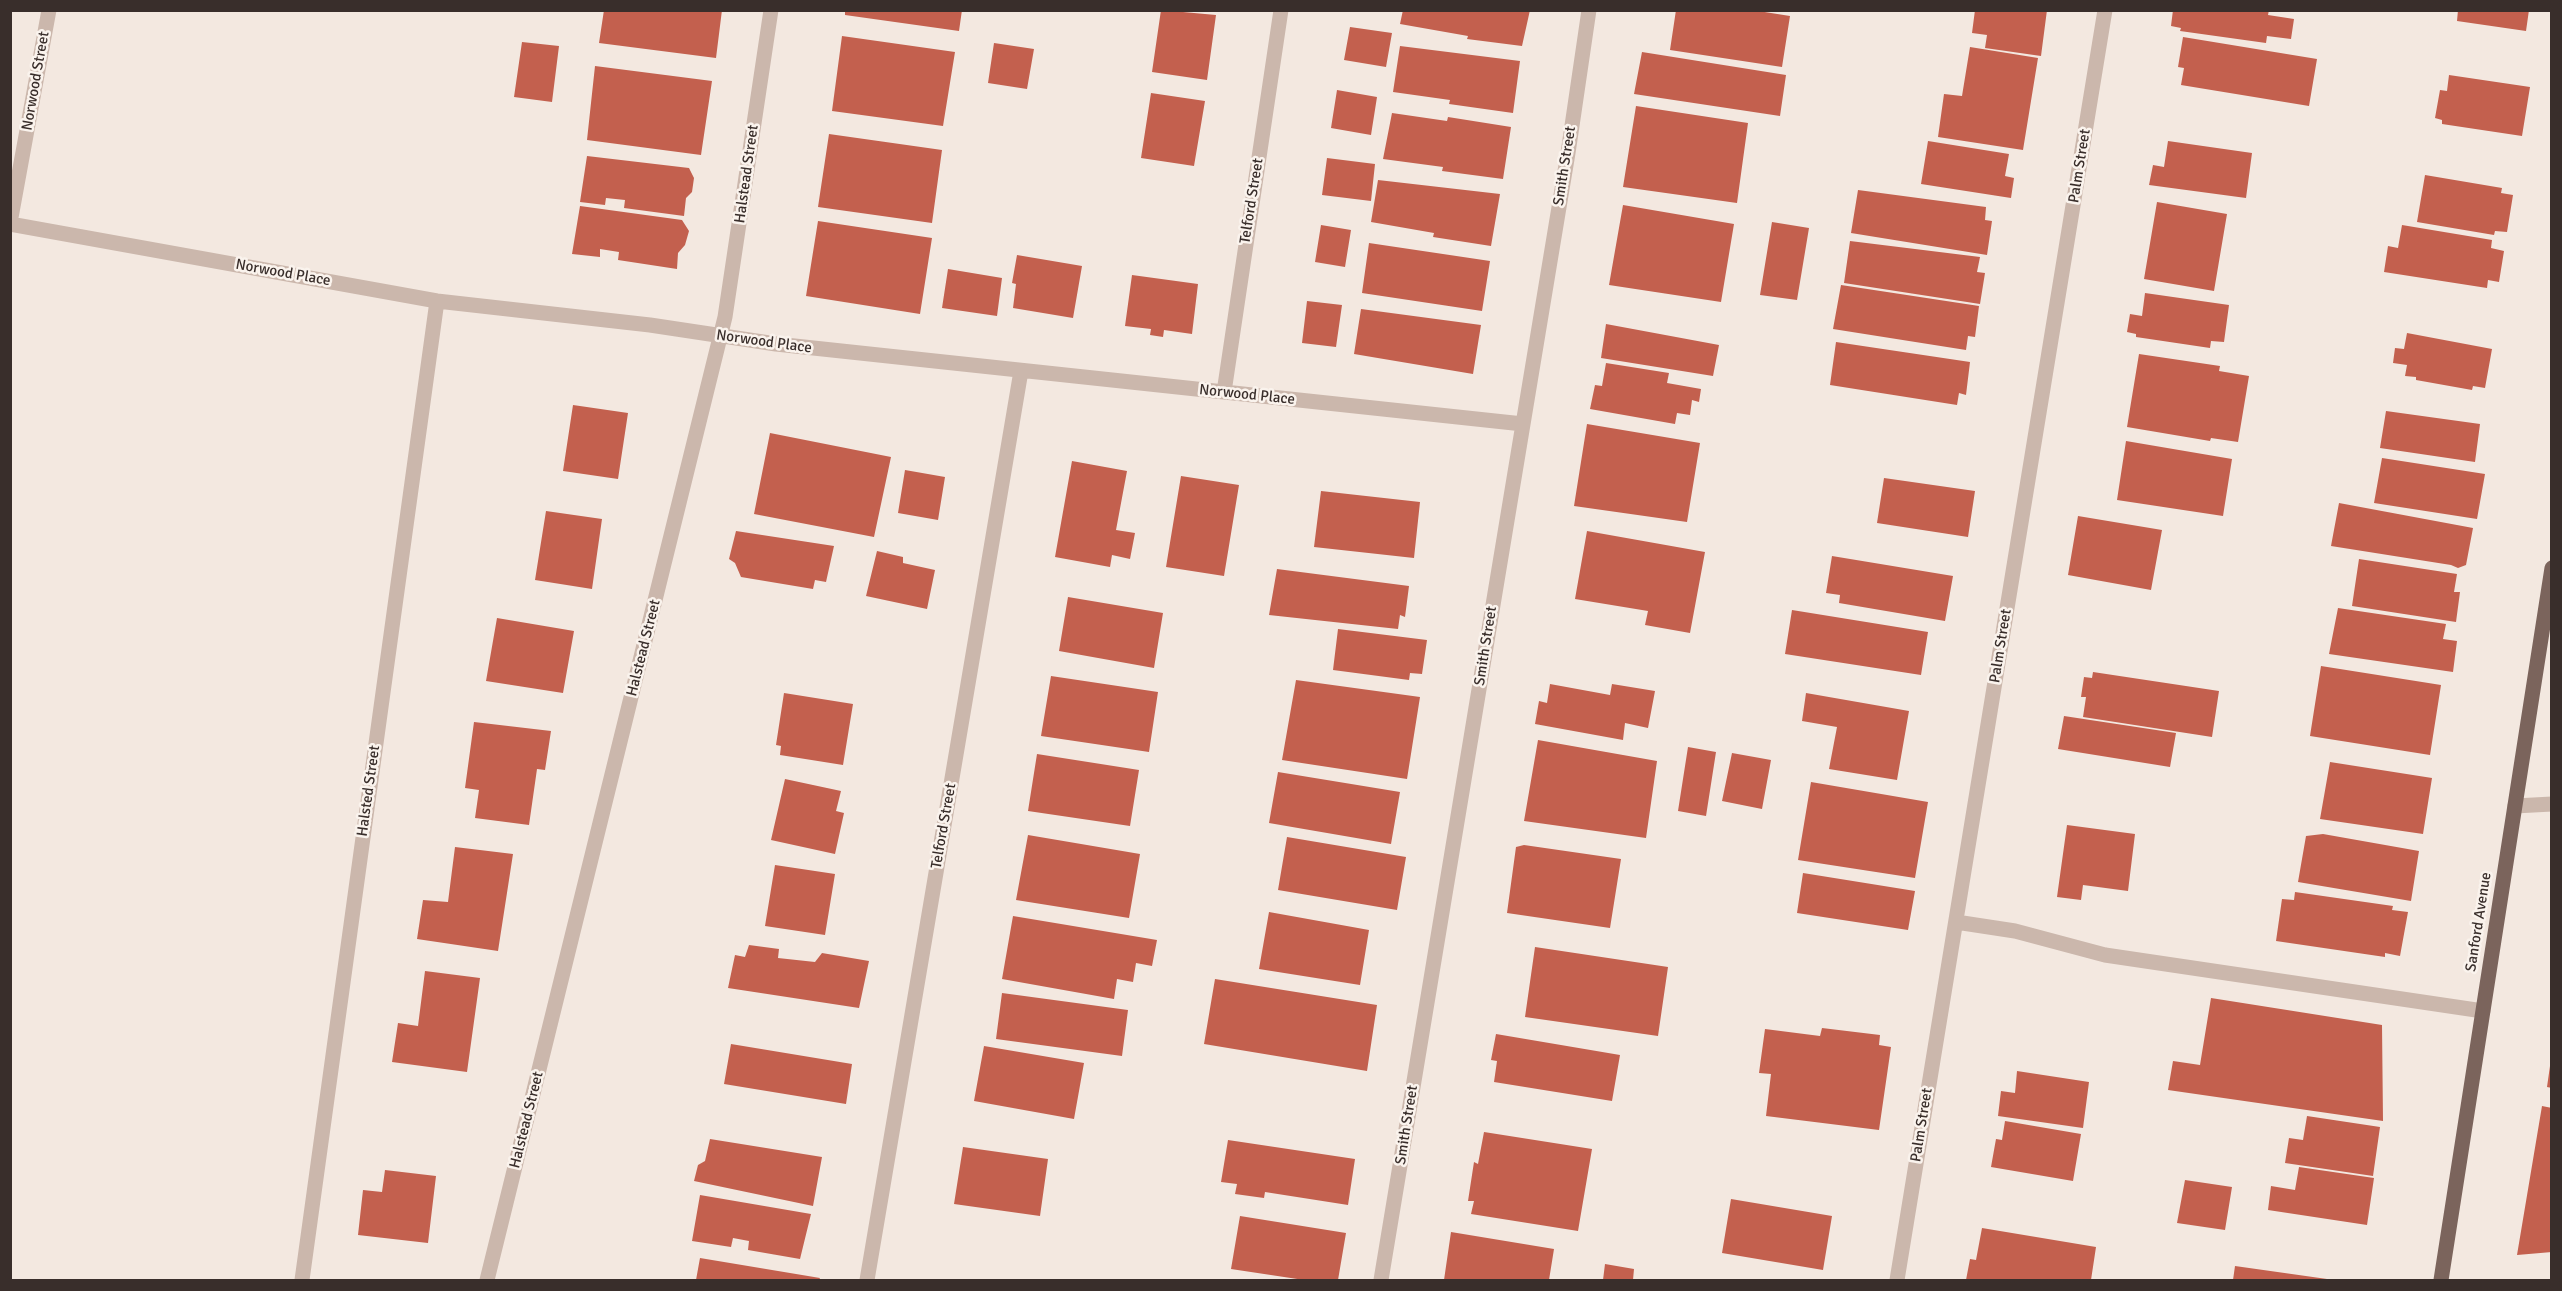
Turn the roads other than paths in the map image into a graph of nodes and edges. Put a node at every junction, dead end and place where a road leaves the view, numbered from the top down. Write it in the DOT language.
graph roads {
  1 [pos="49,10"];
  2 [pos="771,10"];
  3 [pos="1281,10"];
  4 [pos="1589,10"];
  5 [pos="2105,10"];
  6 [pos="10,224"];
  7 [pos="436,301"];
  8 [pos="721,336"];
  9 [pos="1021,371"];
  10 [pos="1224,392"];
  11 [pos="1523,424"];
  12 [pos="2552,568"];
  13 [pos="2552,804"];
  14 [pos="2515,806"];
  15 [pos="1956,922"];
  16 [pos="2483,1011"];
  17 [pos="302,1281"];
  18 [pos="487,1281"];
  19 [pos="867,1281"];
  20 [pos="1382,1281"];
  21 [pos="1897,1281"];
  22 [pos="2441,1281"];
  1 -- 6 [label="street, Norwood Street"];
  2 -- 8 [label="street, Halstead Street"];
  3 -- 10 [label="street, Telford Street"];
  4 -- 11 [label="street, Smith Street"];
  5 -- 15 [label="street, Palm Street"];
  6 -- 7 [label="street, Norwood Place"];
  7 -- 8 [label="street, Norwood Place"];
  7 -- 17 [label="street, Halsted Street"];
  8 -- 9 [label="street, Norwood Place"];
  8 -- 18 [label="street, Halstead Street"];
  9 -- 10 [label="street, Norwood Place"];
  9 -- 19 [label="street, Telford Street"];
  10 -- 11 [label="street, Norwood Place"];
  11 -- 20 [label="street, Smith Street"];
  12 -- 14 [label="main road, Sanford Avenue"];
  13 -- 14 [label="street"];
  14 -- 16 [label="main road, Sanford Avenue"];
  15 -- 16 [label="street"];
  15 -- 21 [label="street, Palm Street"];
  16 -- 22 [label="main road, Sanford Avenue"];
}
